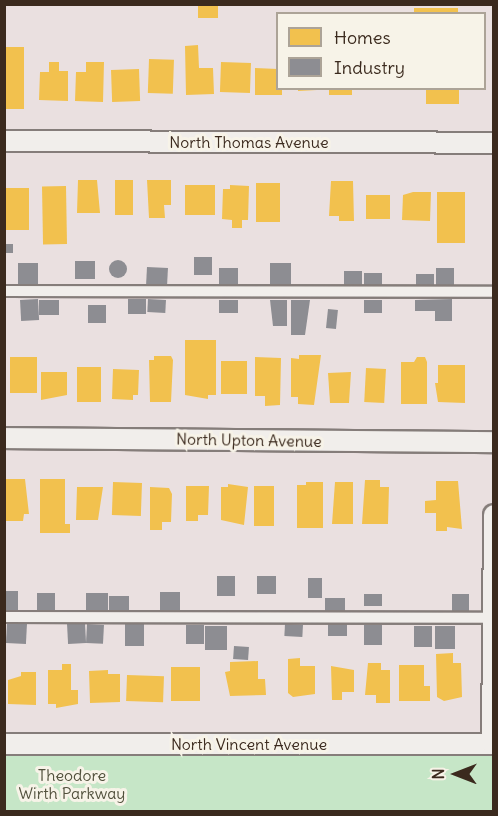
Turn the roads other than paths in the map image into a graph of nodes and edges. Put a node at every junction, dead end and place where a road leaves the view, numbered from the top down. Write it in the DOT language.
graph roads {
  1 [pos="4,141"];
  2 [pos="494,143"];
  3 [pos="4,291"];
  4 [pos="494,292"];
  5 [pos="4,438"];
  6 [pos="494,442"];
  7 [pos="494,515"];
  8 [pos="4,617"];
  9 [pos="493,618"];
  10 [pos="4,744"];
  11 [pos="493,744"];
  1 -- 2 [label="street, North Thomas Avenue"];
  3 -- 4 [label="lane"];
  5 -- 6 [label="street, North Upton Avenue"];
  7 -- 9 [label="street"];
  8 -- 9 [label="lane"];
  9 -- 11 [label="street"];
  10 -- 11 [label="street, North Vincent Avenue"];
}
